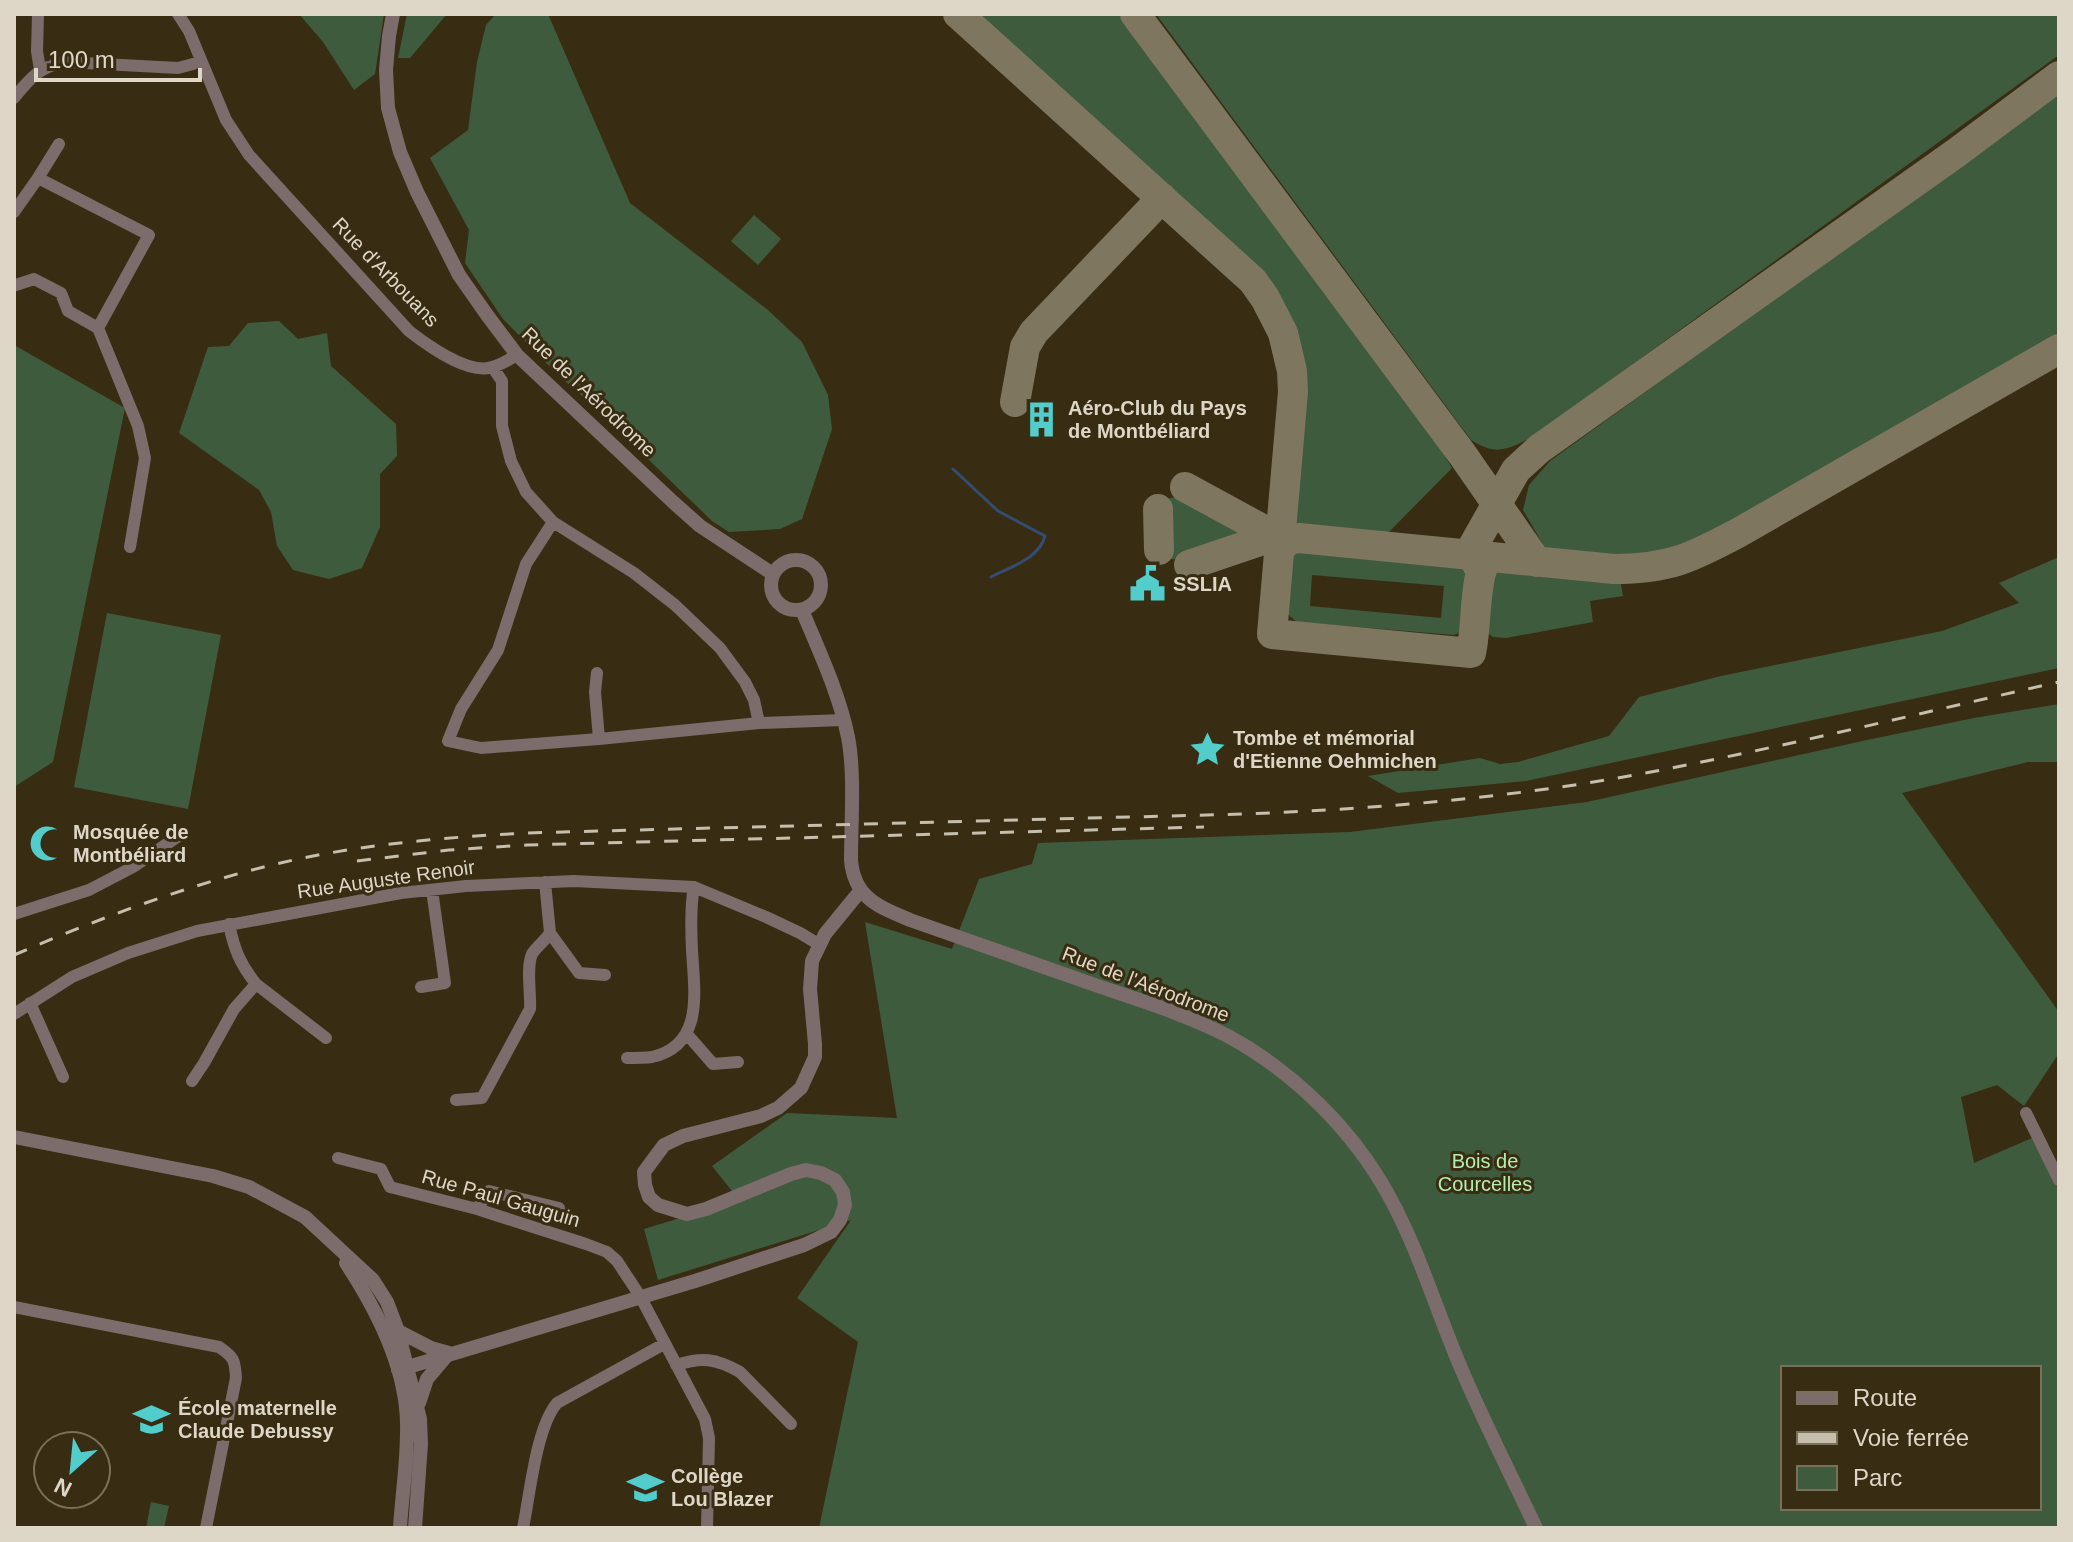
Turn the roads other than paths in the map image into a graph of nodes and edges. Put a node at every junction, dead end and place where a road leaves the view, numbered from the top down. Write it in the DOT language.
graph roads {
  1 [pos="38,14"];
  2 [pos="178,14"];
  3 [pos="393,14"];
  4 [pos="199,61"];
  5 [pos="40,70"];
  6 [pos="14,98"];
  7 [pos="59,144"];
  8 [pos="38,178"];
  9 [pos="14,212"];
  10 [pos="14,284"];
  11 [pos="98,328"];
  12 [pos="517,355"];
  13 [pos="493,368"];
  14 [pos="553,522"];
  15 [pos="130,547"];
  16 [pos="773,574"];
  17 [pos="802,610"];
  18 [pos="597,673"];
  19 [pos="843,720"];
  20 [pos="759,723"];
  21 [pos="599,739"];
  22 [pos="180,835"];
  23 [pos="545,882"];
  24 [pos="694,887"];
  25 [pos="432,890"];
  26 [pos="861,890"];
  27 [pos="14,914"];
  28 [pos="229,924"];
  29 [pos="550,933"];
  30 [pos="820,945"];
  31 [pos="605,975"];
  32 [pos="256,984"];
  33 [pos="421,987"];
  34 [pos="30,1003"];
  35 [pos="14,1014"];
  36 [pos="686,1033"];
  37 [pos="326,1038"];
  38 [pos="627,1058"];
  39 [pos="738,1062"];
  40 [pos="63,1077"];
  41 [pos="192,1081"];
  42 [pos="456,1100"];
  43 [pos="2026,1113"];
  44 [pos="14,1137"];
  45 [pos="338,1158"];
  46 [pos="2059,1180"];
  47 [pos="559,1208"];
  48 [pos="477,1209"];
  49 [pos="331,1240"];
  50 [pos="640,1296"];
  51 [pos="14,1307"];
  52 [pos="398,1331"];
  53 [pos="664,1344"];
  54 [pos="449,1353"];
  55 [pos="676,1365"];
  56 [pos="403,1368"];
  57 [pos="417,1408"];
  58 [pos="791,1424"];
  59 [pos="206,1528"];
  60 [pos="400,1528"];
  61 [pos="415,1528"];
  62 [pos="523,1528"];
  63 [pos="707,1528"];
  64 [pos="1536,1528"];
  1 -- 5 [label="street"];
  2 -- 4 [label="street, Rue d'Arbouans"];
  3 -- 12 [label="street, Rue de l'Aérodrome"];
  4 -- 5 [label="street"];
  4 -- 13 [label="street, Rue d'Arbouans"];
  5 -- 6 [label="street"];
  7 -- 8 [label="street"];
  8 -- 9 [label="street"];
  8 -- 11 [label="street"];
  10 -- 11 [label="street"];
  11 -- 15 [label="street"];
  12 -- 13 [label="street"];
  12 -- 16 [label="street, Rue de l'Aérodrome"];
  13 -- 14 [label="street"];
  14 -- 20 [label="street"];
  14 -- 21 [label="street"];
  16 -- 17 [label="street"];
  16 -- 17 [label="street"];
  17 -- 19 [label="street"];
  18 -- 21 [label="street"];
  19 -- 20 [label="street"];
  19 -- 26 [label="street"];
  20 -- 21 [label="street"];
  22 -- 27 [label="street"];
  23 -- 24 [label="street, Rue Auguste Renoir"];
  23 -- 25 [label="street, Rue Auguste Renoir"];
  23 -- 29 [label="street"];
  24 -- 30 [label="street, Rue Auguste Renoir"];
  24 -- 36 [label="street"];
  25 -- 28 [label="street, Rue Auguste Renoir"];
  25 -- 33 [label="street"];
  26 -- 30 [label="street"];
  26 -- 64 [label="street, Rue de l'Aérodrome"];
  28 -- 32 [label="street"];
  28 -- 34 [label="street, Rue Auguste Renoir"];
  29 -- 31 [label="street"];
  29 -- 42 [label="street"];
  30 -- 50 [label="street"];
  32 -- 37 [label="street"];
  32 -- 41 [label="street"];
  34 -- 35 [label="street, Rue Auguste Renoir"];
  34 -- 40 [label="street"];
  36 -- 38 [label="street"];
  36 -- 39 [label="street"];
  43 -- 46 [label="street"];
  44 -- 49 [label="street"];
  45 -- 48 [label="street, Rue Paul Gauguin"];
  47 -- 48 [label="street"];
  48 -- 50 [label="street, Rue Paul Gauguin"];
  49 -- 52 [label="street"];
  49 -- 56 [label="street"];
  50 -- 53 [label="street"];
  50 -- 54 [label="street"];
  51 -- 59 [label="street"];
  52 -- 54 [label="street"];
  52 -- 56 [label="street"];
  53 -- 55 [label="street"];
  53 -- 62 [label="street"];
  54 -- 56 [label="street"];
  54 -- 57 [label="street"];
  55 -- 58 [label="street"];
  55 -- 63 [label="street"];
  56 -- 57 [label="street"];
  56 -- 60 [label="street"];
  57 -- 61 [label="street"];
}
